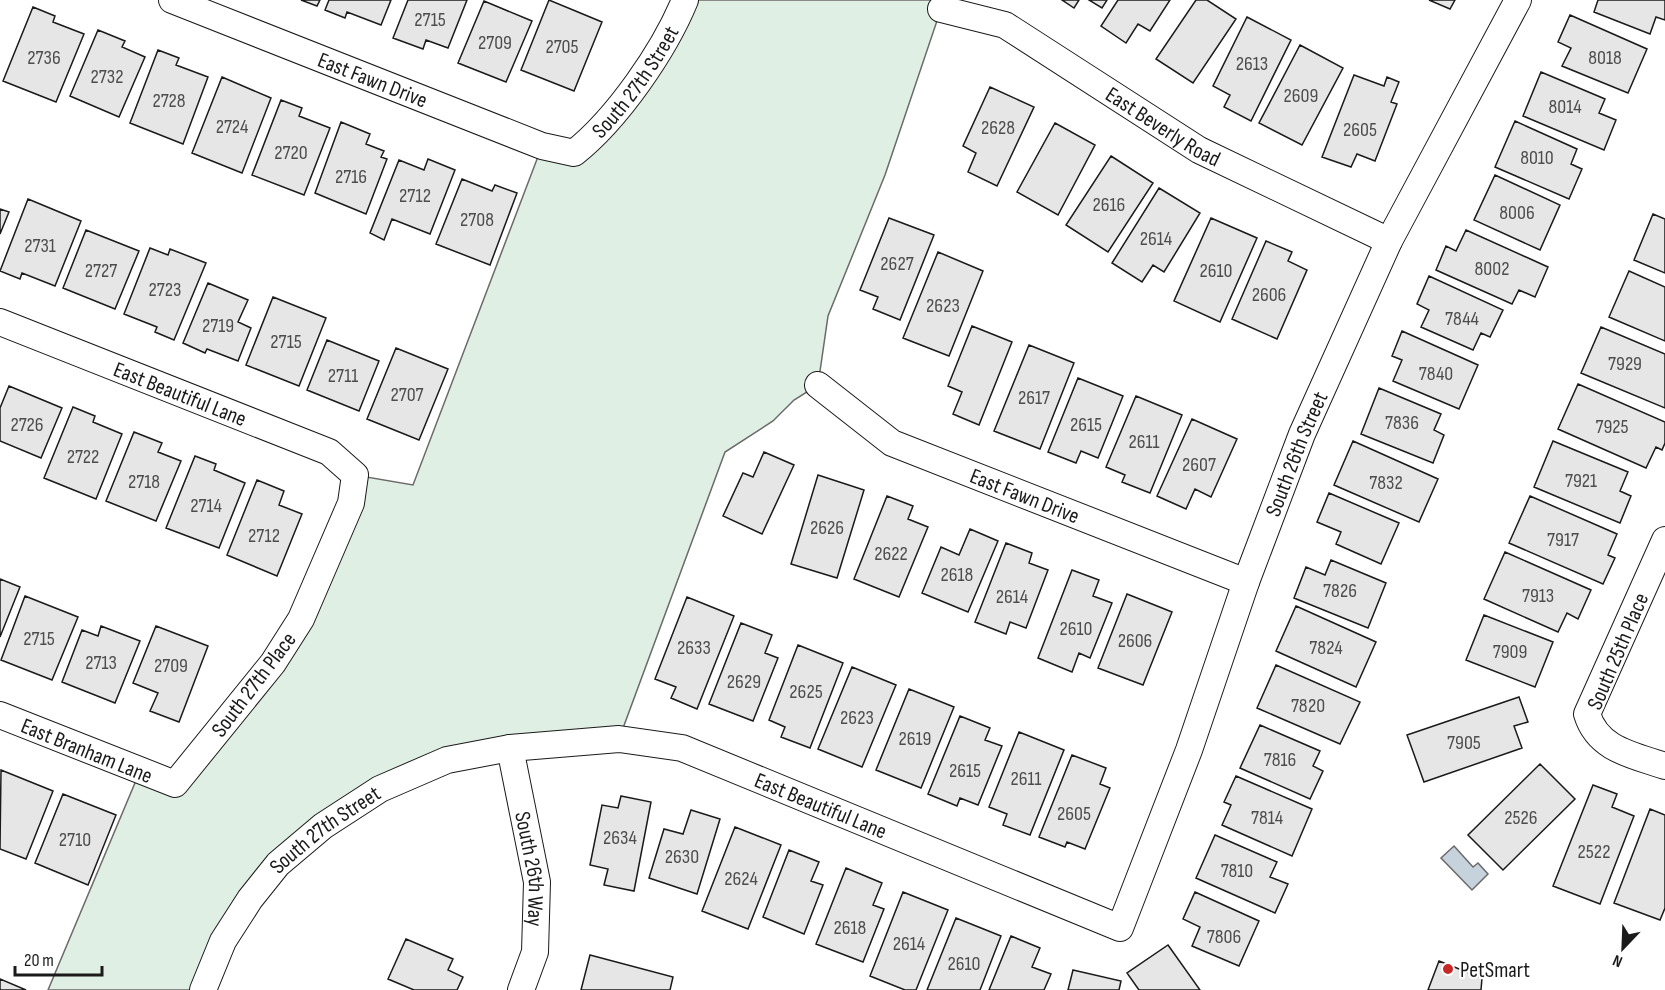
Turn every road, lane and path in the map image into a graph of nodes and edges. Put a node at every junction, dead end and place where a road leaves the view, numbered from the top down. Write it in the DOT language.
graph roads {
  1 [pos="172,0"];
  2 [pos="685,0"];
  3 [pos="1518,0"];
  4 [pos="941,9"];
  5 [pos="574,153"];
  6 [pos="1389,241"];
  7 [pos="0,322"];
  8 [pos="818,385"];
  9 [pos="355,475"];
  10 [pos="1665,540"];
  11 [pos="1246,582"];
  12 [pos="0,715"];
  13 [pos="510,748"];
  14 [pos="1665,766"];
  15 [pos="175,784"];
  16 [pos="1119,928"];
  17 [pos="203,990"];
  18 [pos="521,990"];
  1 -- 5 [label="street, East Fawn Drive"];
  2 -- 5 [label="street, South 27th Street"];
  3 -- 6 [label="street, South 26th Street"];
  4 -- 6 [label="street, East Beverly Road"];
  6 -- 11 [label="street, South 26th Street"];
  7 -- 9 [label="street, East Beautiful Lane"];
  8 -- 11 [label="street, East Fawn Drive"];
  9 -- 15 [label="street, South 27th Place"];
  10 -- 14 [label="street, South 25th Place"];
  11 -- 16 [label="street, South 26th Street"];
  12 -- 15 [label="street, East Branham Lane"];
  13 -- 16 [label="street, East Beautiful Lane"];
  13 -- 17 [label="street, South 27th Street"];
  13 -- 18 [label="street, South 26th Way"];
}
